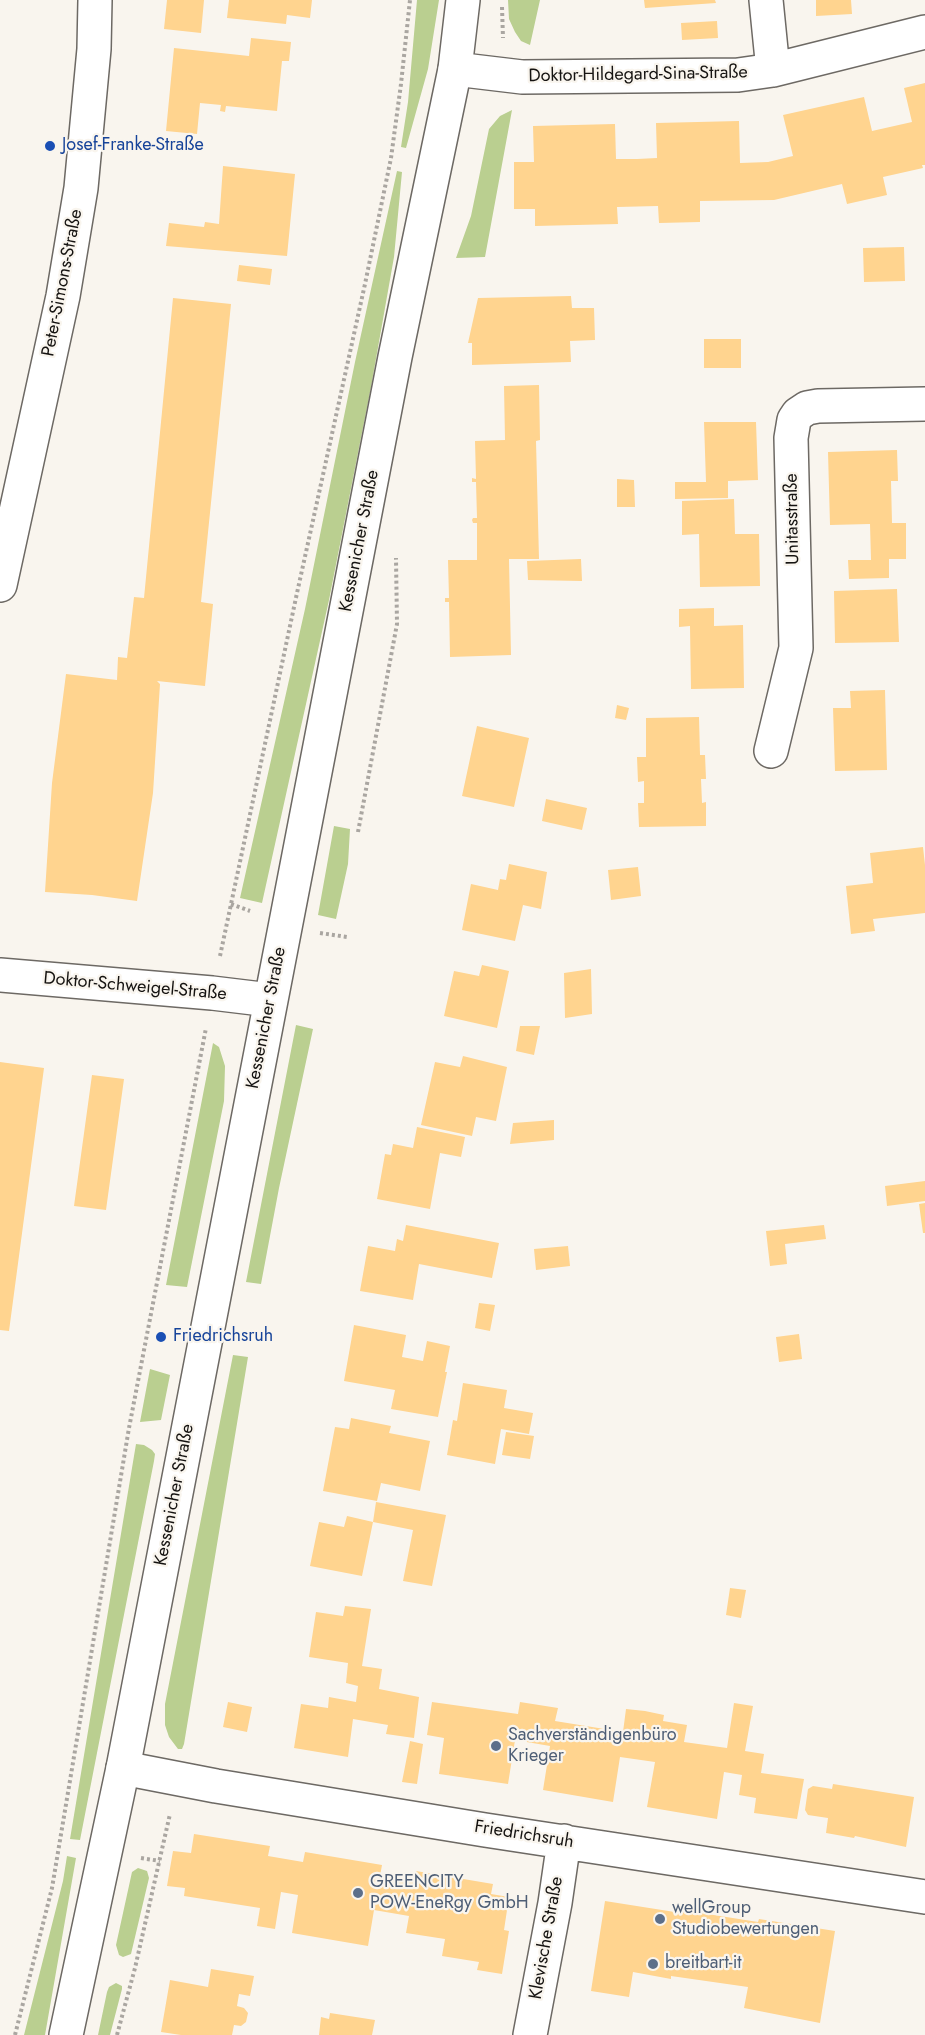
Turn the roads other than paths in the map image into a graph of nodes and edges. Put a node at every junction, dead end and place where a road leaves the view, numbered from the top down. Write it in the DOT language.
graph roads {
  1 [pos="95,0"];
  2 [pos="463,0"];
  3 [pos="766,0"];
  4 [pos="925,32"];
  5 [pos="455,69"];
  6 [pos="773,70"];
  7 [pos="925,404"];
  8 [pos="2,570"];
  9 [pos="771,751"];
  10 [pos="0,975"];
  11 [pos="270,1000"];
  12 [pos="123,1768"];
  13 [pos="564,1841"];
  14 [pos="925,1897"];
  15 [pos="66,2035"];
  16 [pos="530,2035"];
  1 -- 8 [label="street, Peter-Simons-Straße"];
  2 -- 5 [label="street, Kessenicher Straße"];
  3 -- 6 [label="street"];
  4 -- 6 [label="street, Doktor-Hildegard-Sina-Straße"];
  5 -- 6 [label="street, Doktor-Hildegard-Sina-Straße"];
  5 -- 11 [label="street, Kessenicher Straße"];
  7 -- 9 [label="street, Unitasstraße"];
  10 -- 11 [label="street, Doktor-Schweigel-Straße"];
  11 -- 12 [label="street, Kessenicher Straße"];
  12 -- 13 [label="street, Friedrichsruh"];
  12 -- 15 [label="street, Kessenicher Straße"];
  13 -- 14 [label="street, Friedrichsruh"];
  13 -- 16 [label="street, Klevische Straße"];
}
